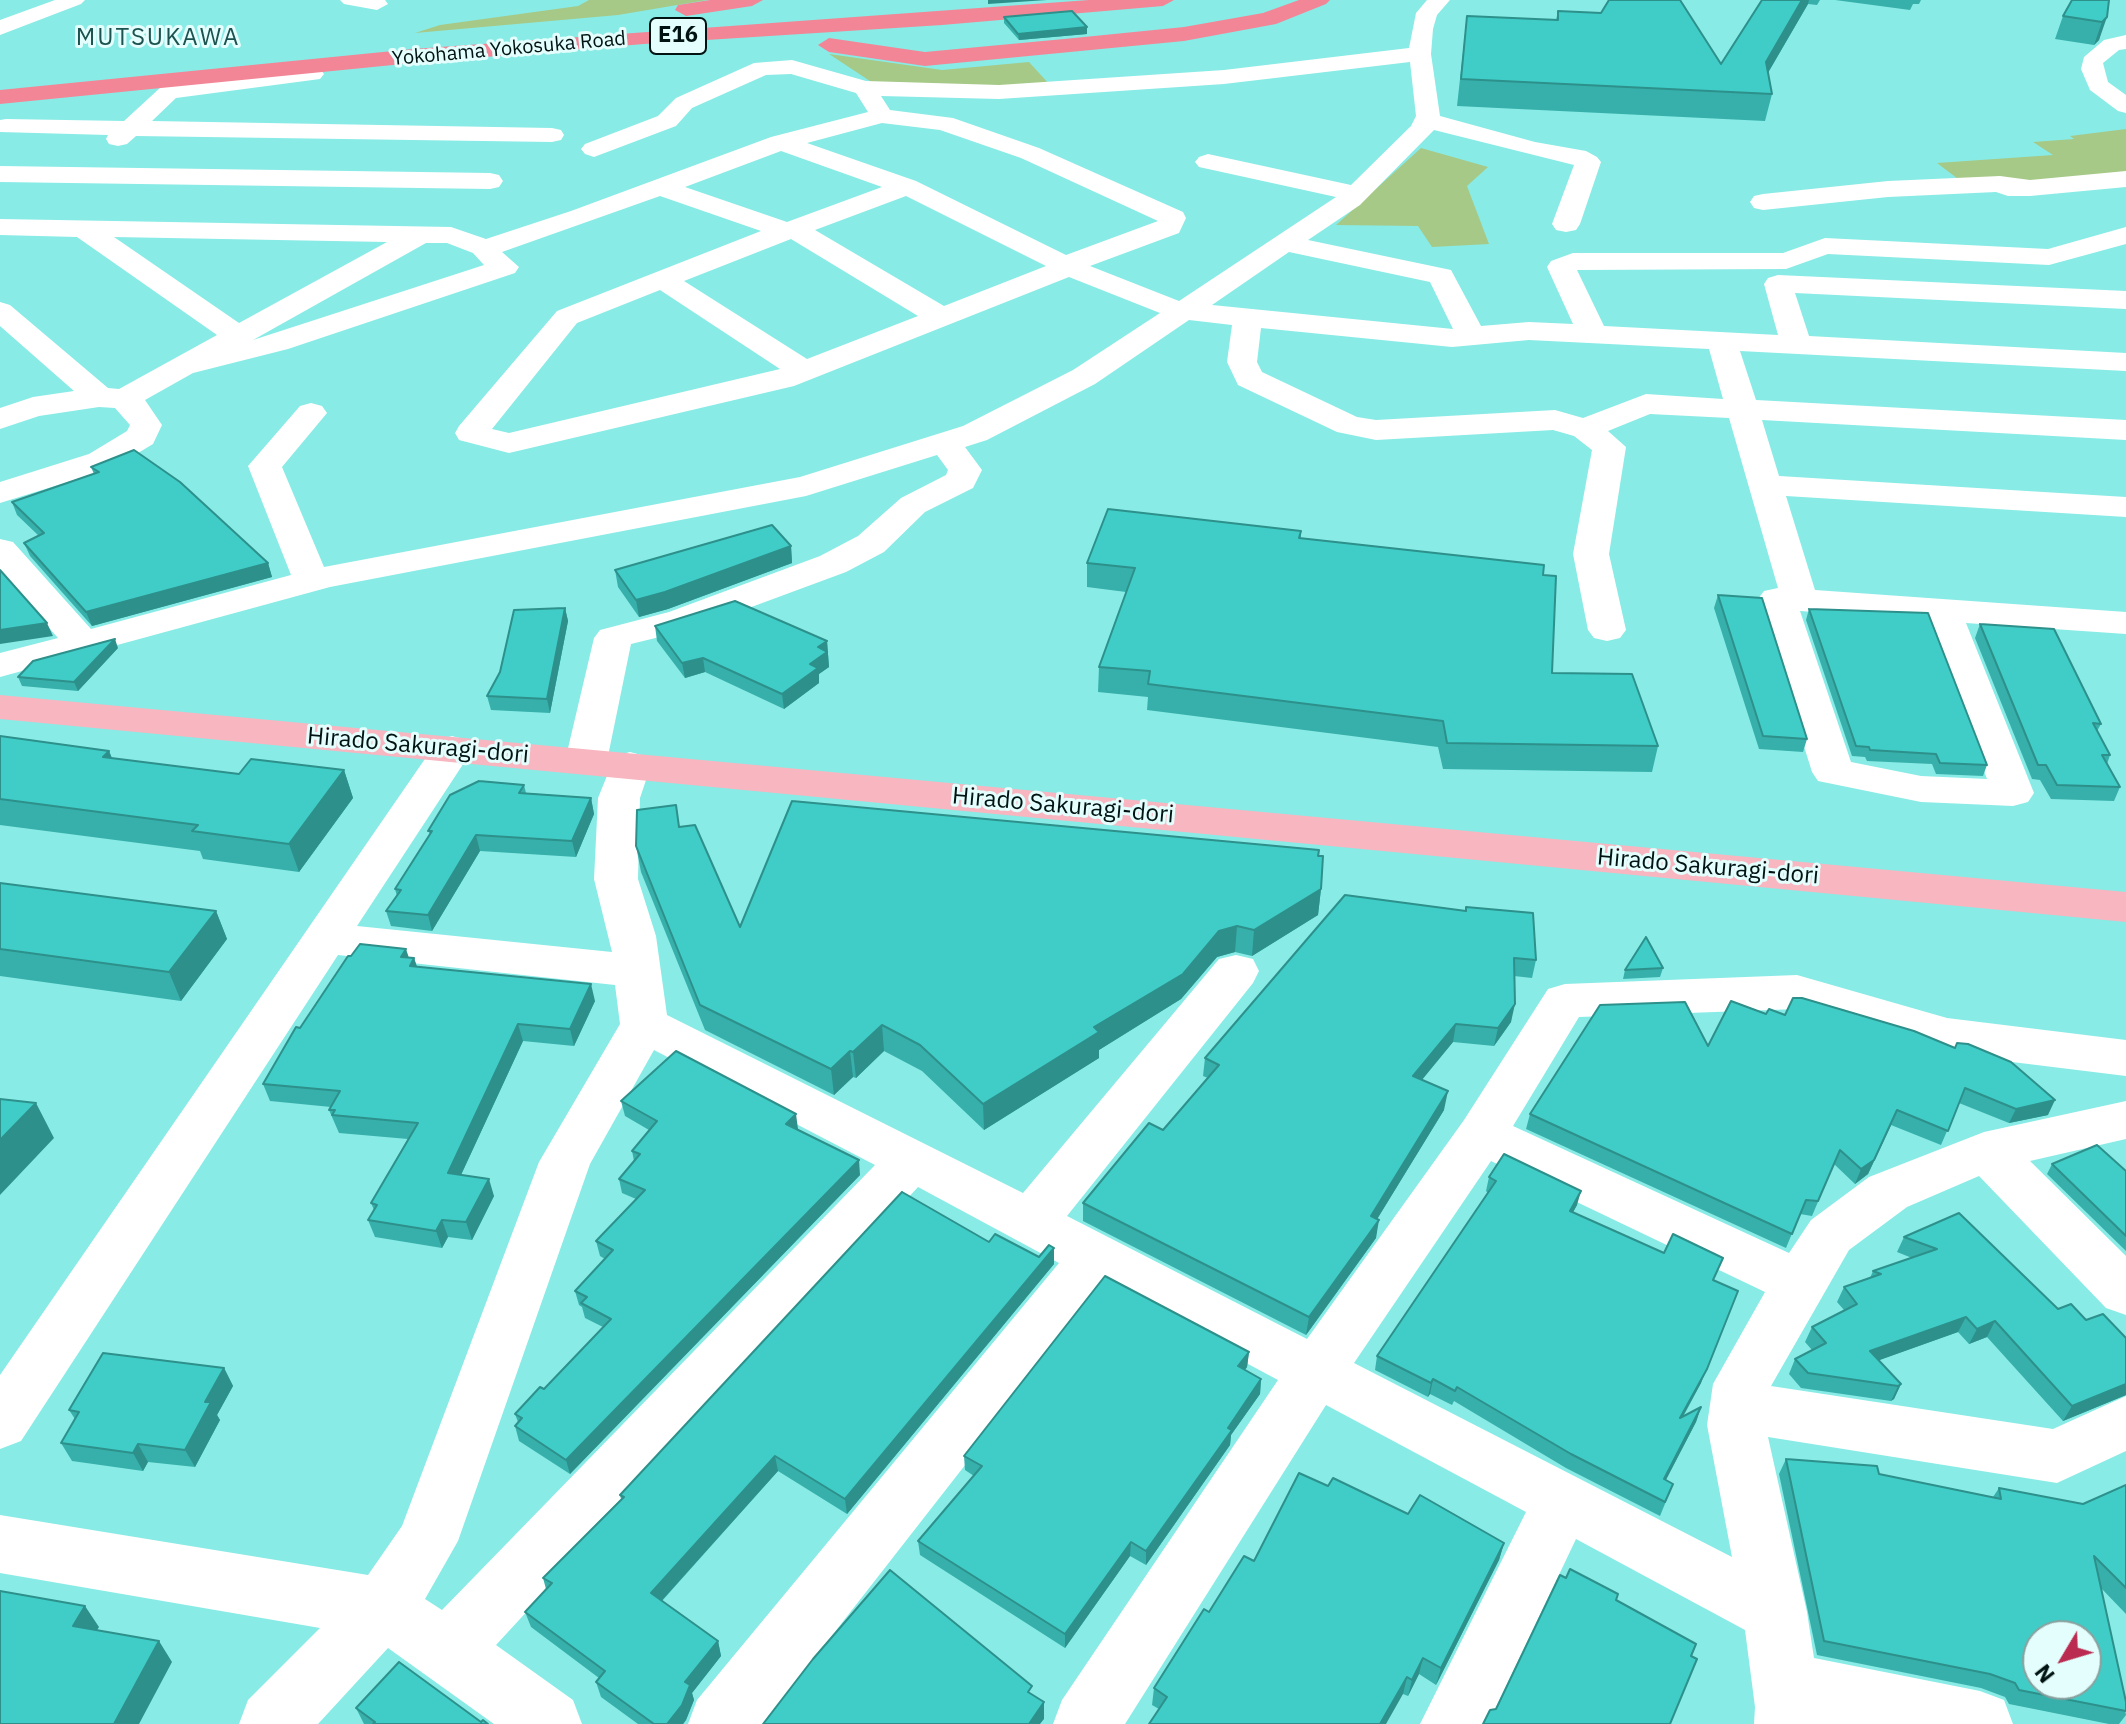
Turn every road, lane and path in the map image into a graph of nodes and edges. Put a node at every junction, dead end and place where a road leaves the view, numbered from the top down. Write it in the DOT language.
graph roads {
  1 [pos="74,0"];
  2 [pos="351,0"];
  3 [pos="916,0"];
  4 [pos="982,0"];
  5 [pos="1039,0"];
  6 [pos="1088,0"];
  7 [pos="1163,0"];
  8 [pos="1260,0"];
  9 [pos="1290,0"];
  10 [pos="1319,0"];
  11 [pos="1439,0"];
  12 [pos="766,2"];
  13 [pos="377,4"];
  14 [pos="813,5"];
  15 [pos="1187,5"];
  16 [pos="837,13"];
  17 [pos="637,21"];
  18 [pos="715,27"];
  19 [pos="778,34"];
  20 [pos="4,40"];
  21 [pos="605,40"];
  22 [pos="810,42"];
  23 [pos="2126,42"];
  24 [pos="847,48"];
  25 [pos="413,50"];
  26 [pos="875,52"];
  27 [pos="1420,54"];
  28 [pos="312,74"];
  29 [pos="0,84"];
  30 [pos="865,88"];
  31 [pos="0,97"];
  32 [pos="2126,106"];
  33 [pos="882,116"];
  34 [pos="1426,120"];
  35 [pos="6,126"];
  36 [pos="130,128"];
  37 [pos="552,135"];
  38 [pos="780,142"];
  39 [pos="594,149"];
  40 [pos="1208,162"];
  41 [pos="0,174"];
  42 [pos="80,175"];
  43 [pos="2126,179"];
  44 [pos="490,181"];
  45 [pos="659,187"];
  46 [pos="907,187"];
  47 [pos="1356,194"];
  48 [pos="1763,202"];
  49 [pos="1566,224"];
  50 [pos="12,227"];
  51 [pos="83,228"];
  52 [pos="790,230"];
  53 [pos="422,234"];
  54 [pos="2126,235"];
  55 [pos="1284,243"];
  56 [pos="485,248"];
  57 [pos="2049,257"];
  58 [pos="1067,266"];
  59 [pos="664,280"];
  60 [pos="2074,298"];
  61 [pos="2126,300"];
  62 [pos="0,311"];
  63 [pos="1183,311"];
  64 [pos="940,316"];
  65 [pos="1248,317"];
  66 [pos="1593,334"];
  67 [pos="1471,336"];
  68 [pos="239,337"];
  69 [pos="1722,342"];
  70 [pos="1796,345"];
  71 [pos="189,365"];
  72 [pos="2122,368"];
  73 [pos="801,369"];
  74 [pos="112,398"];
  75 [pos="1742,408"];
  76 [pos="311,413"];
  77 [pos="0,419"];
  78 [pos="1585,429"];
  79 [pos="2126,430"];
  80 [pos="945,443"];
  81 [pos="1765,485"];
  82 [pos="0,493"];
  83 [pos="2126,507"];
  84 [pos="0,550"];
  85 [pos="312,581"];
  86 [pos="1800,600"];
  87 [pos="1942,610"];
  88 [pos="2126,623"];
  89 [pos="1607,630"];
  90 [pos="81,641"];
  91 [pos="0,665"];
  92 [pos="0,707"];
  93 [pos="452,749"];
  94 [pos="608,763"];
  95 [pos="2126,907"];
  96 [pos="323,938"];
  97 [pos="1236,971"];
  98 [pos="641,998"];
  99 [pos="2126,1058"];
  100 [pos="2126,1120"];
  101 [pos="1482,1134"];
  102 [pos="1988,1152"];
  103 [pos="912,1160"];
  104 [pos="1031,1222"];
  105 [pos="1096,1257"];
  106 [pos="1799,1283"];
  107 [pos="2126,1292"];
  108 [pos="1315,1373"];
  109 [pos="1738,1407"];
  110 [pos="2126,1422"];
  111 [pos="0,1423"];
  112 [pos="1562,1503"];
  113 [pos="0,1544"];
  114 [pos="383,1608"];
  115 [pos="1775,1612"];
  116 [pos="448,1650"];
  117 [pos="1786,1704"];
  118 [pos="272,1724"];
  119 [pos="549,1724"];
  120 [pos="721,1724"];
  121 [pos="1086,1724"];
  122 [pos="1453,1724"];
  123 [pos="1980,1724"];
  1 -- 20 [label="street"];
  2 -- 13 [label="street"];
  3 -- 16 [label="highway"];
  4 -- 16 [label="highway"];
  5 -- 18 [label="highway"];
  6 -- 19 [label="highway"];
  7 -- 19 [label="highway"];
  8 -- 24 [label="highway"];
  9 -- 26 [label="highway"];
  10 -- 26 [label="highway"];
  11 -- 27 [label="street"];
  12 -- 17 [label="highway, Yokohama Yokosuka Road / E16"];
  14 -- 17 [label="highway"];
  15 -- 19 [label="highway"];
  15 -- 22 [label="highway"];
  16 -- 18 [label="highway"];
  17 -- 25 [label="highway, Yokohama Yokosuka Road / E16"];
  18 -- 21 [label="highway"];
  19 -- 21 [label="highway, Yokohama Yokosuka Road / E16"];
  19 -- 22 [label="highway"];
  21 -- 25 [label="highway, Yokohama Yokosuka Road / E16"];
  22 -- 24 [label="highway"];
  23 -- 32 [label="street"];
  24 -- 26 [label="highway"];
  25 -- 29 [label="highway, Yokohama Yokosuka Road / E16"];
  25 -- 31 [label="highway, Yokohama Yokosuka Road / E16"];
  27 -- 30 [label="street"];
  27 -- 34 [label="street"];
  28 -- 36 [label="street"];
  30 -- 33 [label="street"];
  30 -- 39 [label="street"];
  33 -- 38 [label="street"];
  33 -- 58 [label="street"];
  34 -- 47 [label="street"];
  34 -- 49 [label="street"];
  35 -- 36 [label="street"];
  36 -- 37 [label="street"];
  36 -- 42 [label="street"];
  38 -- 45 [label="street"];
  38 -- 46 [label="street"];
  40 -- 47 [label="street"];
  41 -- 42 [label="street"];
  42 -- 44 [label="street"];
  42 -- 50 [label="street"];
  43 -- 48 [label="street"];
  45 -- 52 [label="street"];
  45 -- 56 [label="street"];
  46 -- 52 [label="street"];
  46 -- 58 [label="street"];
  47 -- 55 [label="street"];
  50 -- 51 [label="street"];
  51 -- 53 [label="street"];
  51 -- 68 [label="street"];
  52 -- 59 [label="street"];
  52 -- 64 [label="street"];
  53 -- 56 [label="street"];
  53 -- 68 [label="street"];
  54 -- 57 [label="street"];
  55 -- 63 [label="street"];
  55 -- 67 [label="street"];
  56 -- 71 [label="street"];
  57 -- 60 [label="street"];
  57 -- 66 [label="street"];
  58 -- 63 [label="street"];
  58 -- 64 [label="street"];
  59 -- 73 [label="street"];
  59 -- 73 [label="street"];
  60 -- 61 [label="street"];
  60 -- 70 [label="street"];
  60 -- 72 [label="street"];
  62 -- 74 [label="street"];
  63 -- 65 [label="street"];
  63 -- 80 [label="street"];
  64 -- 73 [label="street"];
  65 -- 67 [label="street"];
  65 -- 78 [label="street"];
  66 -- 67 [label="street"];
  66 -- 69 [label="street"];
  68 -- 71 [label="street"];
  69 -- 70 [label="street"];
  69 -- 75 [label="street"];
  70 -- 72 [label="street"];
  71 -- 74 [label="street"];
  74 -- 77 [label="street"];
  74 -- 82 [label="street"];
  75 -- 78 [label="street"];
  75 -- 79 [label="street"];
  75 -- 81 [label="street"];
  76 -- 85 [label="street"];
  78 -- 89 [label="street"];
  80 -- 85 [label="street"];
  80 -- 94 [label="street"];
  81 -- 83 [label="street"];
  81 -- 86 [label="street"];
  84 -- 90 [label="street"];
  85 -- 90 [label="street"];
  86 -- 87 [label="street"];
  86 -- 87 [label="street"];
  87 -- 88 [label="street"];
  90 -- 91 [label="street"];
  92 -- 93 [label="main road, Hirado Sakuragi-dori"];
  93 -- 94 [label="main road, Hirado Sakuragi-dori"];
  93 -- 96 [label="street"];
  94 -- 95 [label="main road, Hirado Sakuragi-dori"];
  94 -- 98 [label="street"];
  96 -- 98 [label="street"];
  96 -- 111 [label="street"];
  97 -- 104 [label="street"];
  98 -- 103 [label="street"];
  98 -- 114 [label="street"];
  99 -- 101 [label="street"];
  100 -- 102 [label="street"];
  101 -- 106 [label="street"];
  101 -- 108 [label="street"];
  102 -- 106 [label="street"];
  102 -- 107 [label="street"];
  103 -- 104 [label="street"];
  103 -- 116 [label="street"];
  104 -- 105 [label="street"];
  105 -- 108 [label="street"];
  105 -- 120 [label="street"];
  106 -- 109 [label="street"];
  108 -- 112 [label="street"];
  108 -- 121 [label="street"];
  109 -- 110 [label="street"];
  109 -- 115 [label="street"];
  112 -- 115 [label="street"];
  112 -- 122 [label="street"];
  113 -- 114 [label="street"];
  114 -- 116 [label="street"];
  114 -- 118 [label="street"];
  115 -- 117 [label="street"];
  116 -- 119 [label="street"];
  117 -- 123 [label="street"];
}
